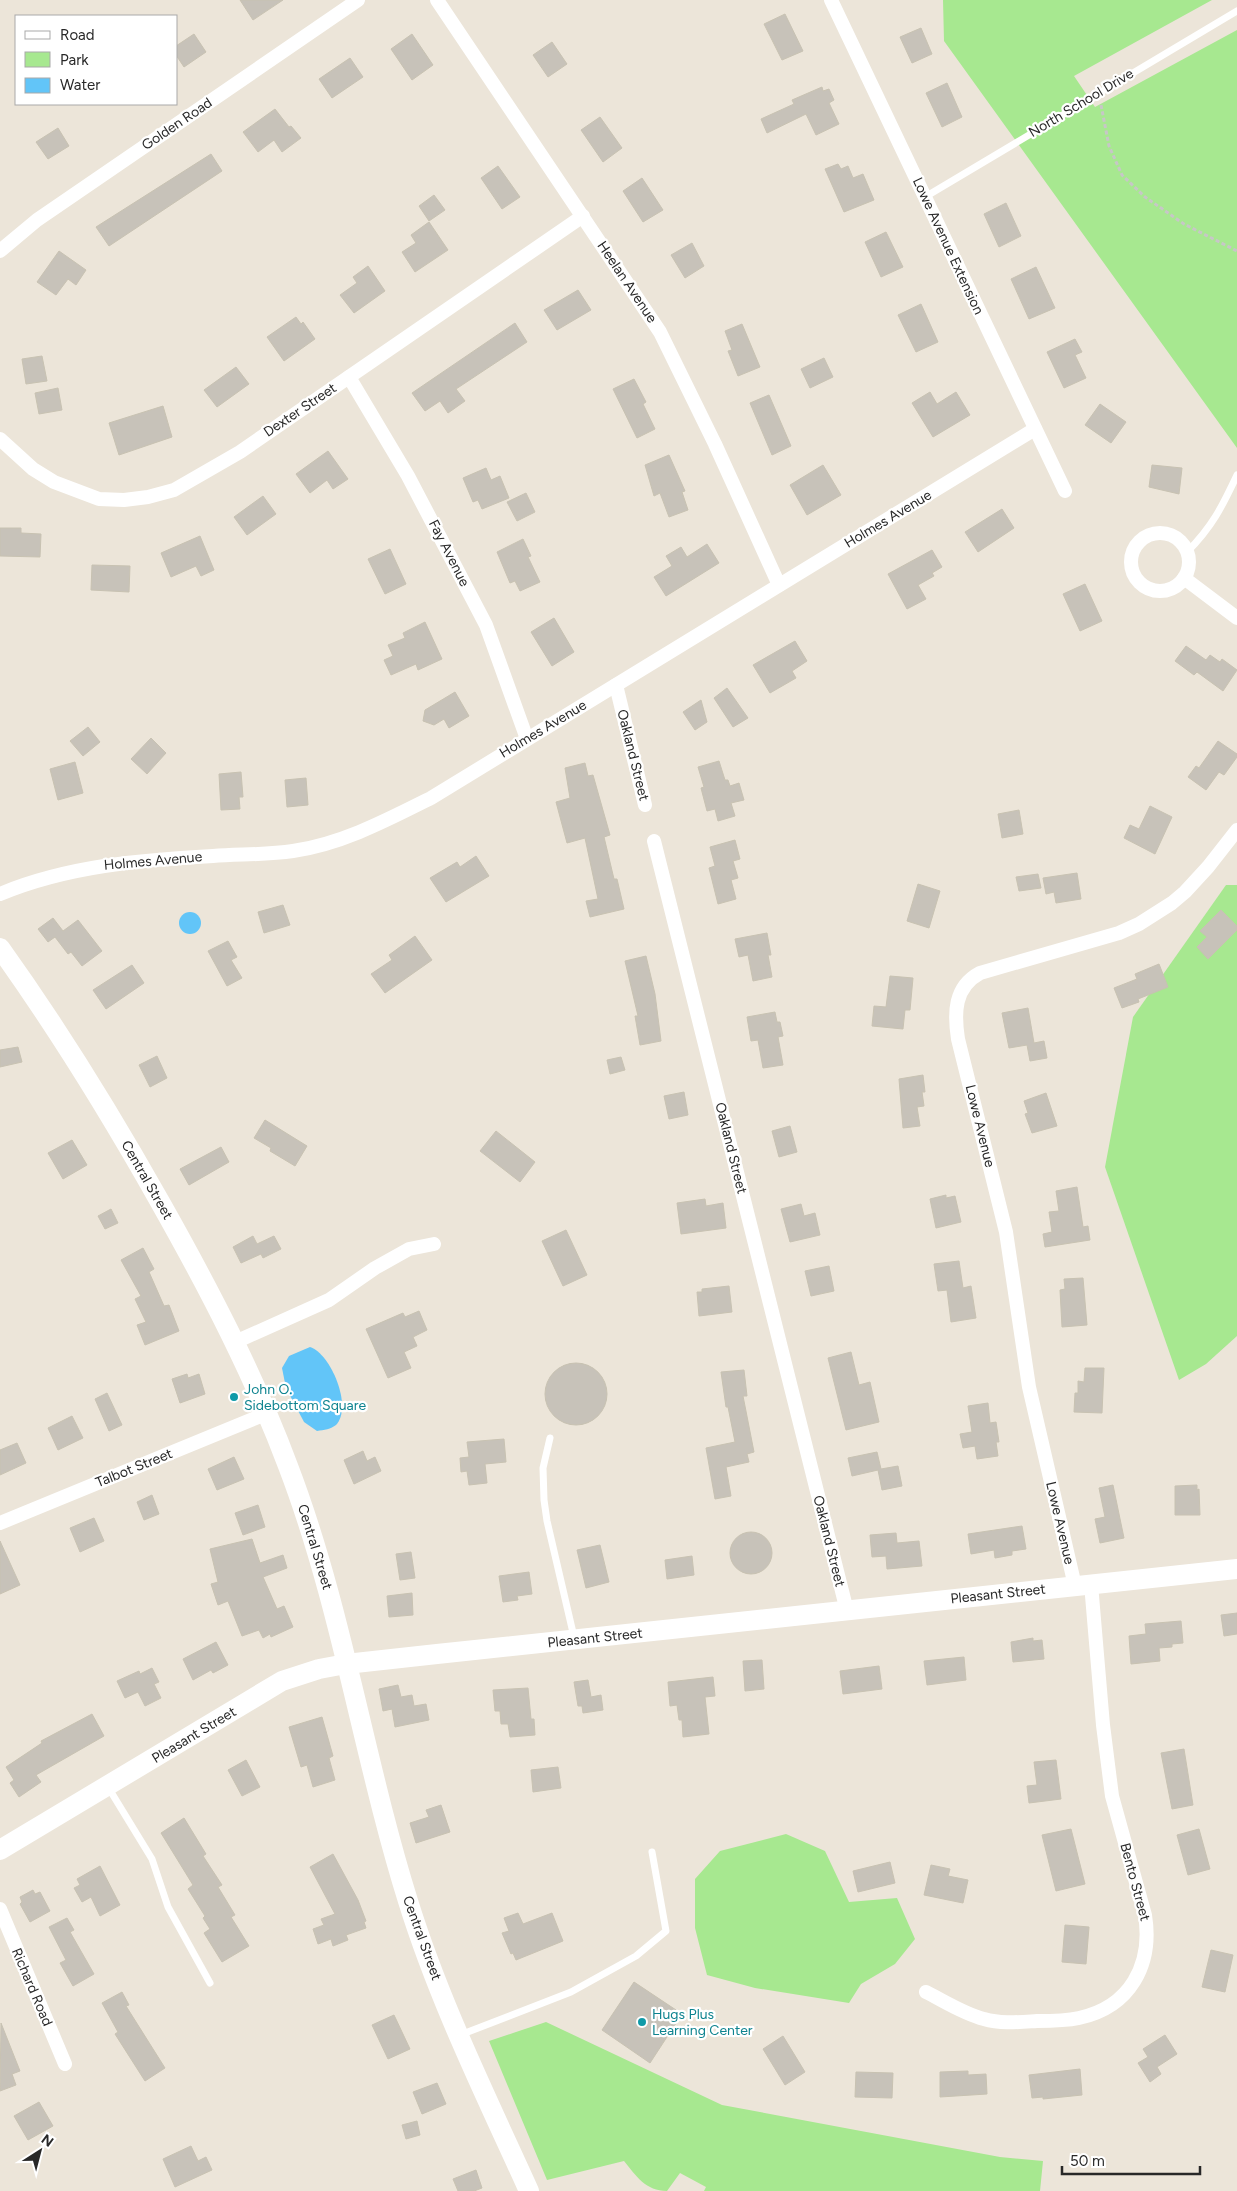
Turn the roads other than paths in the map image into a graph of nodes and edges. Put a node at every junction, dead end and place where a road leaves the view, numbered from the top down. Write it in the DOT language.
graph roads {
  1 [pos="358,0"];
  2 [pos="437,0"];
  3 [pos="831,0"];
  4 [pos="1237,10"];
  5 [pos="925,197"];
  6 [pos="583,216"];
  7 [pos="0,251"];
  8 [pos="349,377"];
  9 [pos="1035,429"];
  10 [pos="0,439"];
  11 [pos="1237,475"];
  12 [pos="1065,492"];
  13 [pos="1186,552"];
  14 [pos="1184,578"];
  15 [pos="779,585"];
  16 [pos="1237,618"];
  17 [pos="616,685"];
  18 [pos="527,739"];
  19 [pos="646,805"];
  20 [pos="1237,830"];
  21 [pos="654,841"];
  22 [pos="0,894"];
  23 [pos="0,948"];
  24 [pos="434,1244"];
  25 [pos="233,1343"];
  26 [pos="268,1413"];
  27 [pos="550,1438"];
  28 [pos="0,1523"];
  29 [pos="1237,1569"];
  30 [pos="1083,1585"];
  31 [pos="847,1610"];
  32 [pos="575,1640"];
  33 [pos="346,1664"];
  34 [pos="108,1786"];
  35 [pos="0,1850"];
  36 [pos="652,1852"];
  37 [pos="0,1909"];
  38 [pos="210,1983"];
  39 [pos="926,1992"];
  40 [pos="460,2036"];
  41 [pos="65,2064"];
  42 [pos="529,2191"];
  1 -- 7 [label="street, Golden Road"];
  2 -- 6 [label="street, Heelan Avenue"];
  3 -- 5 [label="street, Lowe Avenue Extension"];
  4 -- 5 [label="lane, North School Drive"];
  5 -- 9 [label="street, Lowe Avenue Extension"];
  6 -- 8 [label="street, Dexter Street"];
  6 -- 15 [label="street, Heelan Avenue"];
  8 -- 10 [label="street, Dexter Street"];
  8 -- 18 [label="street, Fay Avenue"];
  9 -- 12 [label="street, Lowe Avenue Extension"];
  9 -- 15 [label="street, Holmes Avenue"];
  11 -- 13 [label="lane"];
  13 -- 14 [label="street"];
  13 -- 14 [label="street"];
  14 -- 16 [label="street"];
  15 -- 17 [label="street, Holmes Avenue"];
  17 -- 18 [label="street, Holmes Avenue"];
  17 -- 19 [label="street, Oakland Street"];
  18 -- 22 [label="street, Holmes Avenue"];
  20 -- 30 [label="street, Lowe Avenue"];
  21 -- 31 [label="street, Oakland Street"];
  23 -- 25 [label="main road, Central Street"];
  24 -- 25 [label="street"];
  25 -- 26 [label="main road, Central Street"];
  26 -- 28 [label="street, Talbot Street"];
  26 -- 33 [label="main road, Central Street"];
  27 -- 32 [label="lane"];
  29 -- 30 [label="main road, Pleasant Street"];
  30 -- 31 [label="main road, Pleasant Street"];
  30 -- 39 [label="street, Bento Street"];
  31 -- 32 [label="main road, Pleasant Street"];
  32 -- 33 [label="main road, Pleasant Street"];
  33 -- 34 [label="main road, Pleasant Street"];
  33 -- 40 [label="main road, Central Street"];
  34 -- 35 [label="main road, Pleasant Street"];
  34 -- 38 [label="lane"];
  36 -- 40 [label="lane"];
  37 -- 41 [label="street, Richard Road"];
  40 -- 42 [label="main road, Central Street"];
}
